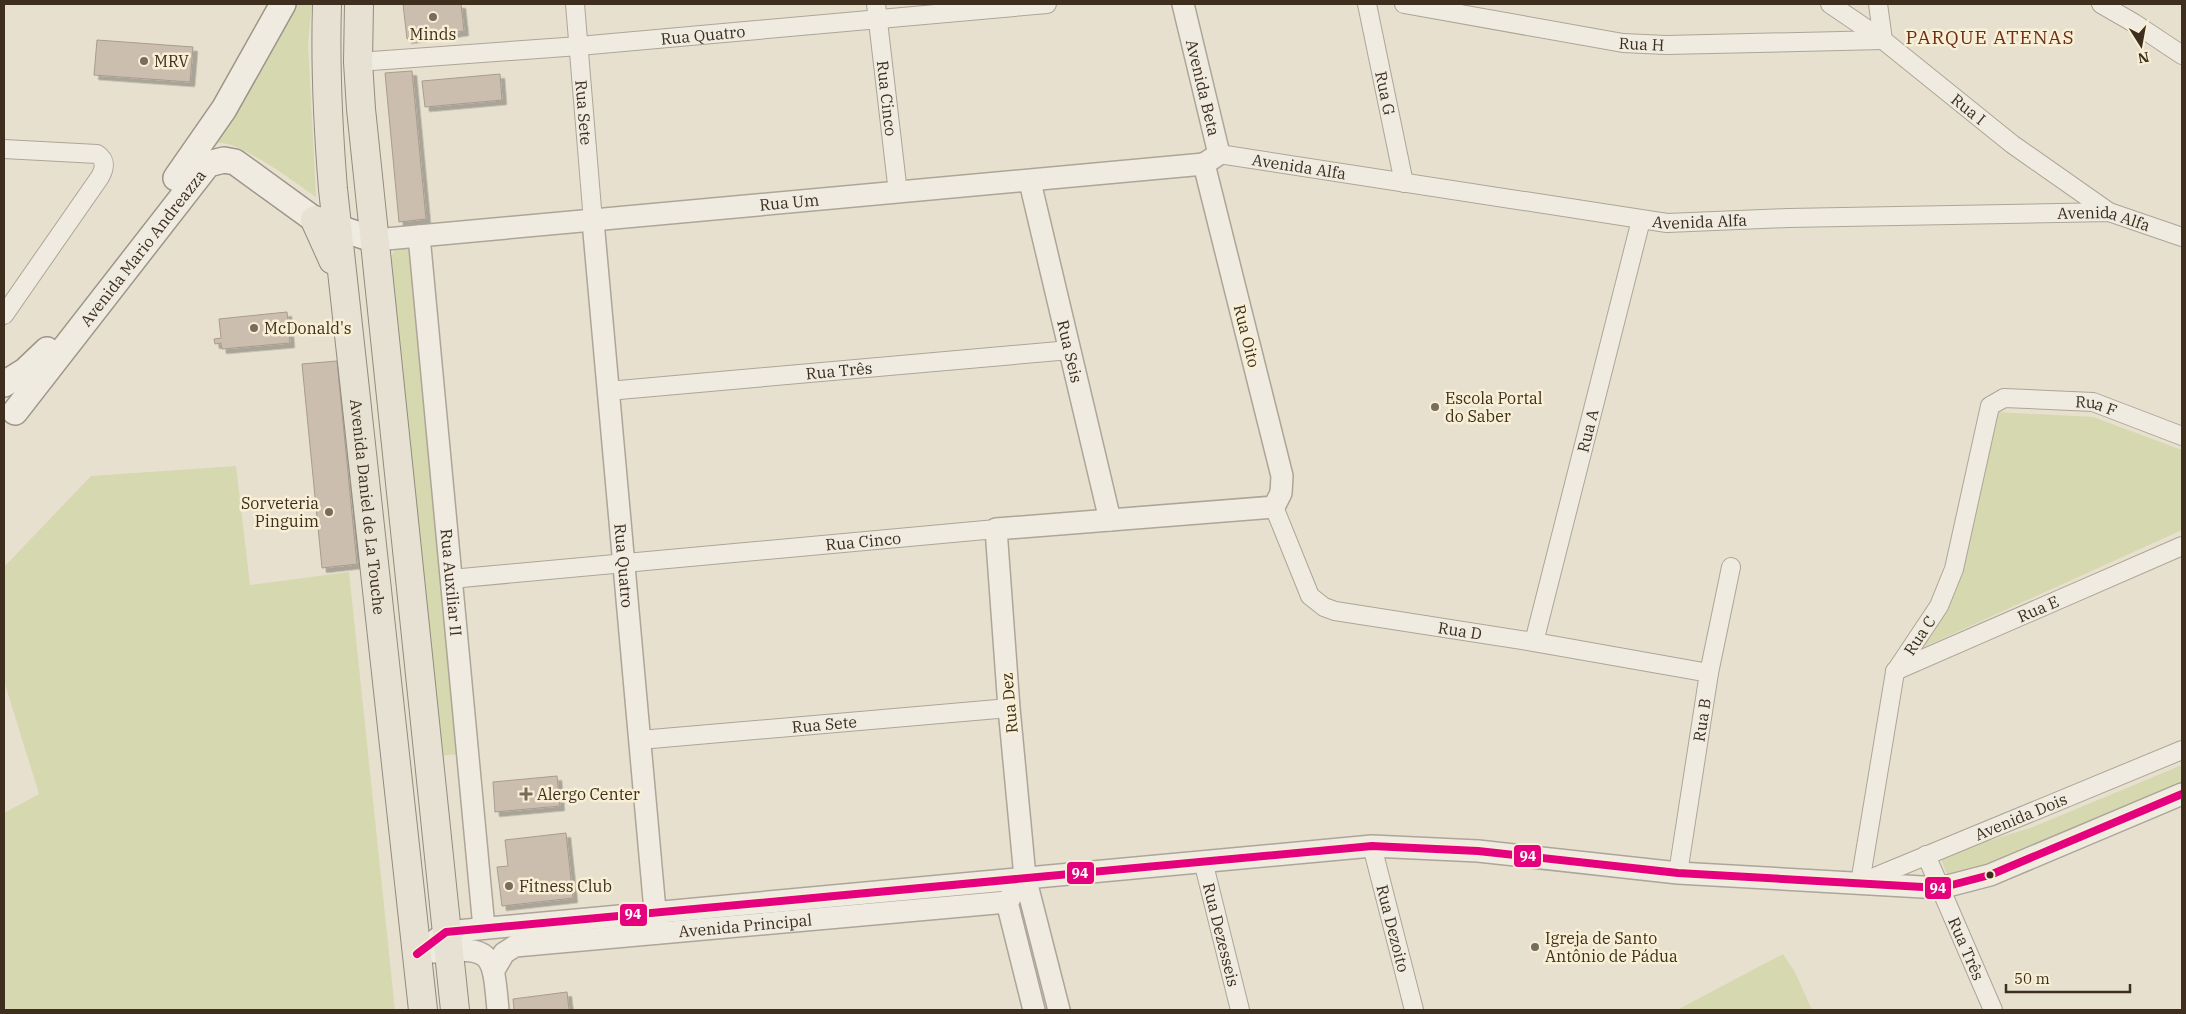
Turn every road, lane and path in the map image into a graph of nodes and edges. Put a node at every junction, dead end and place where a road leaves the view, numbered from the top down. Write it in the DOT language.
graph roads {
  1 [pos="283,4"];
  2 [pos="327,4"];
  3 [pos="359,4"];
  4 [pos="574,4"];
  5 [pos="1047,4"];
  6 [pos="1183,4"];
  7 [pos="1367,4"];
  8 [pos="1404,4"];
  9 [pos="1830,4"];
  10 [pos="1878,4"];
  11 [pos="2101,4"];
  12 [pos="877,11"];
  13 [pos="1883,40"];
  14 [pos="579,46"];
  15 [pos="2182,55"];
  16 [pos="358,62"];
  17 [pos="4,149"];
  18 [pos="1212,159"];
  19 [pos="1030,182"];
  20 [pos="1404,183"];
  21 [pos="898,193"];
  22 [pos="371,205"];
  23 [pos="2109,212"];
  24 [pos="1641,220"];
  25 [pos="593,221"];
  26 [pos="326,224"];
  27 [pos="419,236"];
  28 [pos="2182,237"];
  29 [pos="375,240"];
  30 [pos="4,314"];
  31 [pos="1070,350"];
  32 [pos="4,384"];
  33 [pos="4,390"];
  34 [pos="608,391"];
  35 [pos="2004,398"];
  36 [pos="10,418"];
  37 [pos="2182,436"];
  38 [pos="1274,506"];
  39 [pos="1110,520"];
  40 [pos="996,529"];
  41 [pos="2182,546"];
  42 [pos="624,565"];
  43 [pos="1731,567"];
  44 [pos="451,579"];
  45 [pos="1534,642"];
  46 [pos="1895,672"];
  47 [pos="1709,673"];
  48 [pos="1009,708"];
  49 [pos="640,740"];
  50 [pos="2182,750"];
  51 [pos="2182,794"];
  52 [pos="1372,846"];
  53 [pos="1926,855"];
  54 [pos="1203,861"];
  55 [pos="1678,873"];
  56 [pos="1026,877"];
  57 [pos="1860,883"];
  58 [pos="1940,888"];
  59 [pos="1007,902"];
  60 [pos="656,922"];
  61 [pos="484,928"];
  62 [pos="447,941"];
  63 [pos="417,954"];
  64 [pos="494,970"];
  65 [pos="423,1010"];
  66 [pos="455,1010"];
  67 [pos="498,1010"];
  68 [pos="1034,1010"];
  69 [pos="1059,1010"];
  70 [pos="1240,1010"];
  71 [pos="1414,1010"];
  72 [pos="1993,1010"];
  1 -- 32 [label="main road, Avenida Mario Andreazza"];
  2 -- 26 [label="main road, Avenida Daniel de La Touche"];
  3 -- 16 [label="main road"];
  4 -- 14 [label="street, Rua Sete"];
  5 -- 12 [label="street, Rua Quatro"];
  6 -- 18 [label="street, Avenida Beta"];
  7 -- 20 [label="street, Rua G"];
  8 -- 13 [label="street, Rua H"];
  9 -- 13 [label="street, Rua I"];
  10 -- 13 [label="street"];
  11 -- 15 [label="street"];
  12 -- 14 [label="street, Rua Quatro"];
  12 -- 21 [label="street, Rua Cinco"];
  13 -- 23 [label="street, Rua I"];
  14 -- 16 [label="street, Rua Quatro"];
  14 -- 25 [label="street, Rua Sete"];
  16 -- 22 [label="main road"];
  17 -- 30 [label="street"];
  18 -- 19 [label="street, Rua Um"];
  18 -- 20 [label="street, Avenida Alfa"];
  18 -- 38 [label="street, Rua Oito"];
  19 -- 21 [label="street, Rua Um"];
  19 -- 31 [label="street, Rua Seis"];
  20 -- 24 [label="street, Avenida Alfa"];
  21 -- 25 [label="street, Rua Um"];
  22 -- 26 [label="main road"];
  22 -- 29 [label="main road"];
  23 -- 24 [label="street, Avenida Alfa"];
  23 -- 28 [label="street, Avenida Alfa"];
  24 -- 45 [label="street, Rua A"];
  25 -- 27 [label="street, Rua Um"];
  25 -- 34 [label="street, Rua Quatro"];
  26 -- 29 [label="main road, Avenida Mario Andreazza"];
  26 -- 36 [label="main road, Avenida Mario Andreazza"];
  26 -- 63 [label="main road, Avenida Daniel de La Touche"];
  27 -- 29 [label="street, Rua Um"];
  27 -- 44 [label="street, Rua Auxiliar II"];
  29 -- 62 [label="main road"];
  31 -- 34 [label="street, Rua Três"];
  31 -- 39 [label="street, Rua Seis"];
  33 -- 36 [label="main road"];
  34 -- 42 [label="street, Rua Quatro"];
  35 -- 37 [label="street, Rua F"];
  35 -- 46 [label="street, Rua C"];
  38 -- 39 [label="street, Rua Cinco"];
  38 -- 45 [label="street, Rua D"];
  39 -- 40 [label="street, Rua Cinco"];
  40 -- 42 [label="street, Rua Cinco"];
  40 -- 48 [label="street, Rua Dez"];
  41 -- 46 [label="street, Rua E"];
  42 -- 44 [label="street, Rua Cinco"];
  42 -- 49 [label="street, Rua Quatro"];
  43 -- 47 [label="street, Rua B"];
  44 -- 61 [label="street, Rua Auxiliar II"];
  45 -- 47 [label="street, Rua D"];
  46 -- 57 [label="street, Rua C"];
  47 -- 55 [label="street, Rua B"];
  48 -- 49 [label="street, Rua Sete"];
  48 -- 56 [label="street, Rua Dez"];
  49 -- 60 [label="street, Rua Quatro"];
  50 -- 53 [label="street, Avenida Dois"];
  51 -- 58 [label="street"];
  52 -- 54 [label="street, Avenida Principal"];
  52 -- 55 [label="street, Avenida Principal"];
  52 -- 71 [label="street, Rua Dezoito"];
  53 -- 57 [label="street, Avenida Dois"];
  53 -- 58 [label="street, Rua Três"];
  54 -- 56 [label="street, Avenida Principal"];
  54 -- 70 [label="street, Rua Dezesseis"];
  55 -- 57 [label="street, Avenida Principal"];
  56 -- 59 [label="street"];
  56 -- 60 [label="street, Avenida Principal"];
  56 -- 69 [label="street"];
  57 -- 58 [label="street, Avenida Principal"];
  58 -- 72 [label="street, Rua Três"];
  59 -- 60 [label="street, Avenida Principal"];
  59 -- 68 [label="street"];
  60 -- 61 [label="street, Avenida Principal"];
  60 -- 64 [label="street, Avenida Principal"];
  61 -- 62 [label="street, Avenida Principal"];
  62 -- 63 [label="street"];
  62 -- 64 [label="street"];
  62 -- 66 [label="main road"];
  63 -- 65 [label="main road, Avenida Daniel de La Touche"];
  64 -- 67 [label="street"];
}
